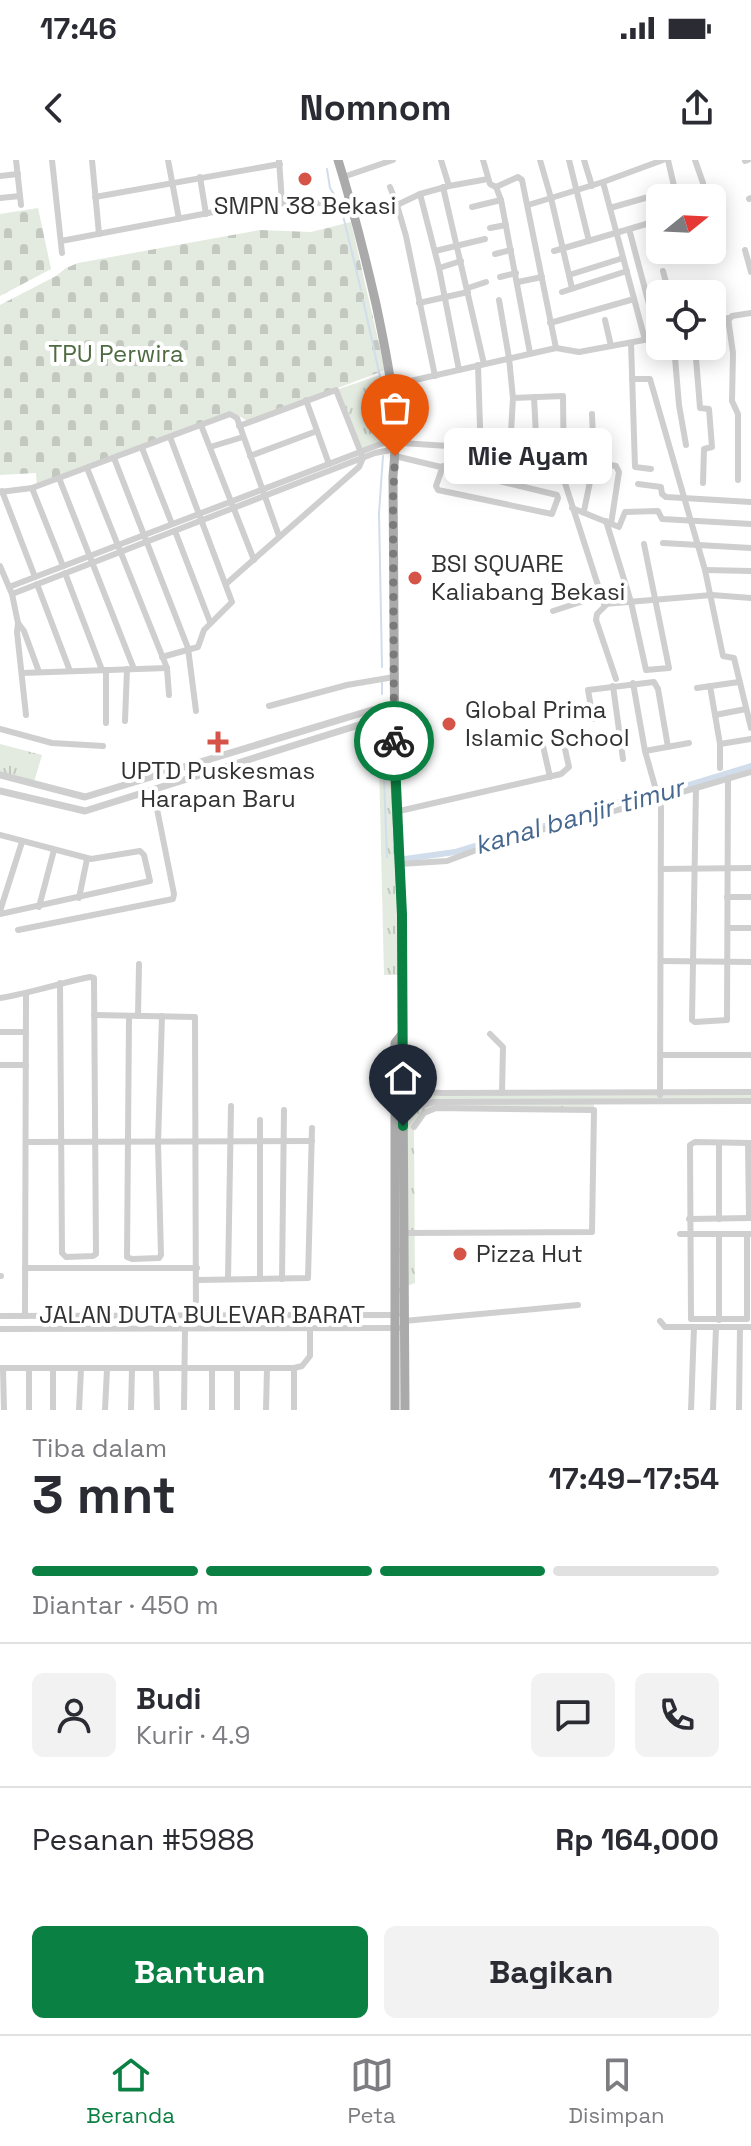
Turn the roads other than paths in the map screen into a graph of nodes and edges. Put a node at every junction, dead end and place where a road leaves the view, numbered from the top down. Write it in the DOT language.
graph roads {
  1 [pos="16,160"];
  2 [pos="52,160"];
  3 [pos="92,160"];
  4 [pos="168,160"];
  5 [pos="338,160"];
  6 [pos="393,160"];
  7 [pos="441,160"];
  8 [pos="483,160"];
  9 [pos="540,160"];
  10 [pos="569,160"];
  11 [pos="584,160"];
  12 [pos="630,160"];
  13 [pos="666,160"];
  14 [pos="695,160"];
  15 [pos="280,162"];
  16 [pos="633,169"];
  17 [pos="18,174"];
  18 [pos="0,176"];
  19 [pos="200,177"];
  20 [pos="343,177"];
  21 [pos="488,179"];
  22 [pos="173,182"];
  23 [pos="603,182"];
  24 [pos="703,183"];
  25 [pos="592,186"];
  26 [pos="390,187"];
  27 [pos="446,187"];
  28 [pos="496,187"];
  29 [pos="577,190"];
  30 [pos="420,194"];
  31 [pos="20,196"];
  32 [pos="95,197"];
  33 [pos="0,198"];
  34 [pos="551,198"];
  35 [pos="501,200"];
  36 [pos="282,202"];
  37 [pos="330,203"];
  38 [pos="21,205"];
  39 [pos="397,205"];
  40 [pos="528,205"];
  41 [pos="472,207"];
  42 [pos="610,208"];
  43 [pos="206,214"];
  44 [pos="179,219"];
  45 [pos="646,224"];
  46 [pos="506,225"];
  47 [pos="490,228"];
  48 [pos="629,229"];
  49 [pos="616,233"];
  50 [pos="99,234"];
  51 [pos="485,239"];
  52 [pos="61,241"];
  53 [pos="589,241"];
  54 [pos="457,245"];
  55 [pos="563,248"];
  56 [pos="511,250"];
  57 [pos="745,250"];
  58 [pos="435,251"];
  59 [pos="554,251"];
  60 [pos="62,253"];
  61 [pos="495,254"];
  62 [pos="623,258"];
  63 [pos="461,261"];
  64 [pos="439,268"];
  65 [pos="627,271"];
  66 [pos="663,271"];
  67 [pos="751,272"];
  68 [pos="516,273"];
  69 [pos="569,275"];
  70 [pos="500,277"];
  71 [pos="542,277"];
  72 [pos="665,280"];
  73 [pos="486,282"];
  74 [pos="518,282"];
  75 [pos="572,288"];
  76 [pos="468,290"];
  77 [pos="646,291"];
  78 [pos="562,292"];
  79 [pos="446,299"];
  80 [pos="634,299"];
  81 [pos="499,300"];
  82 [pos="419,303"];
  83 [pos="751,313"];
  84 [pos="728,318"];
  85 [pos="605,320"];
  86 [pos="726,321"];
  87 [pos="550,323"];
  88 [pos="645,340"];
  89 [pos="631,343"];
  90 [pos="611,346"];
  91 [pos="556,348"];
  92 [pos="530,353"];
  93 [pos="509,358"];
  94 [pos="675,360"];
  95 [pos="696,360"];
  96 [pos="481,365"];
  97 [pos="459,370"];
  98 [pos="389,373"];
  99 [pos="435,376"];
  100 [pos="632,379"];
  101 [pos="534,397"];
  102 [pos="513,398"];
  103 [pos="306,400"];
  104 [pos="592,414"];
  105 [pos="201,425"];
  106 [pos="239,426"];
  107 [pos="317,431"];
  108 [pos="536,435"];
  109 [pos="170,437"];
  110 [pos="243,437"];
  111 [pos="686,445"];
  112 [pos="210,447"];
  113 [pos="392,447"];
  114 [pos="142,448"];
  115 [pos="361,455"];
  116 [pos="250,456"];
  117 [pos="114,458"];
  118 [pos="481,458"];
  119 [pos="594,462"];
  120 [pos="329,464"];
  121 [pos="443,466"];
  122 [pos="509,466"];
  123 [pos="87,468"];
  124 [pos="651,469"];
  125 [pos="59,478"];
  126 [pos="564,480"];
  127 [pos="738,480"];
  128 [pos="703,483"];
  129 [pos="638,484"];
  130 [pos="32,488"];
  131 [pos="1,491"];
  132 [pos="263,493"];
  133 [pos="686,499"];
  134 [pos="751,502"];
  135 [pos="233,504"];
  136 [pos="572,508"];
  137 [pos="584,511"];
  138 [pos="200,517"];
  139 [pos="692,520"];
  140 [pos="608,522"];
  141 [pos="751,524"];
  142 [pos="173,527"];
  143 [pos="279,536"];
  144 [pos="146,538"];
  145 [pos="663,543"];
  146 [pos="644,544"];
  147 [pos="699,545"];
  148 [pos="120,548"];
  149 [pos="751,548"];
  150 [pos="91,559"];
  151 [pos="254,560"];
  152 [pos="0,566"];
  153 [pos="64,570"];
  154 [pos="705,570"];
  155 [pos="750,571"];
  156 [pos="36,580"];
  157 [pos="226,584"];
  158 [pos="10,590"];
  159 [pos="712,595"];
  160 [pos="599,596"];
  161 [pos="751,598"];
  162 [pos="654,600"];
  163 [pos="631,602"];
  164 [pos="606,605"];
  165 [pos="553,611"];
  166 [pos="210,622"];
  167 [pos="18,623"];
  168 [pos="188,648"];
  169 [pos="162,657"];
  170 [pos="167,668"];
  171 [pos="130,669"];
  172 [pos="104,670"];
  173 [pos="70,671"];
  174 [pos="39,672"];
  175 [pos="22,673"];
  176 [pos="391,678"];
  177 [pos="739,682"];
  178 [pos="615,683"];
  179 [pos="633,683"];
  180 [pos="710,686"];
  181 [pos="697,688"];
  182 [pos="169,695"];
  183 [pos="269,706"];
  184 [pos="746,709"];
  185 [pos="196,711"];
  186 [pos="387,711"];
  187 [pos="26,715"];
  188 [pos="715,715"];
  189 [pos="593,719"];
  190 [pos="125,721"];
  191 [pos="106,723"];
  192 [pos="751,728"];
  193 [pos="0,729"];
  194 [pos="541,737"];
  195 [pos="751,739"];
  196 [pos="689,743"];
  197 [pos="720,744"];
  198 [pos="103,746"];
  199 [pos="668,747"];
  200 [pos="565,749"];
  201 [pos="645,751"];
  202 [pos="623,759"];
  203 [pos="230,760"];
  204 [pos="720,768"];
  205 [pos="751,772"];
  206 [pos="0,775"];
  207 [pos="550,777"];
  208 [pos="728,778"];
  209 [pos="696,788"];
  210 [pos="153,789"];
  211 [pos="0,791"];
  212 [pos="657,798"];
  213 [pos="82,804"];
  214 [pos="661,807"];
  215 [pos="395,812"];
  216 [pos="0,835"];
  217 [pos="22,842"];
  218 [pos="54,850"];
  219 [pos="87,859"];
  220 [pos="400,862"];
  221 [pos="751,868"];
  222 [pos="661,869"];
  223 [pos="694,869"];
  224 [pos="728,869"];
  225 [pos="727,897"];
  226 [pos="751,897"];
  227 [pos="79,898"];
  228 [pos="39,907"];
  229 [pos="0,912"];
  230 [pos="729,928"];
  231 [pos="751,928"];
  232 [pos="18,930"];
  233 [pos="661,961"];
  234 [pos="727,962"];
  235 [pos="751,962"];
  236 [pos="694,963"];
  237 [pos="139,964"];
  238 [pos="60,983"];
  239 [pos="26,993"];
  240 [pos="0,998"];
  241 [pos="94,1015"];
  242 [pos="134,1016"];
  243 [pos="162,1016"];
  244 [pos="0,1032"];
  245 [pos="26,1032"];
  246 [pos="402,1034"];
  247 [pos="490,1034"];
  248 [pos="661,1055"];
  249 [pos="751,1055"];
  250 [pos="0,1065"];
  251 [pos="26,1065"];
  252 [pos="404,1083"];
  253 [pos="660,1092"];
  254 [pos="751,1092"];
  255 [pos="502,1093"];
  256 [pos="394,1094"];
  257 [pos="751,1101"];
  258 [pos="660,1102"];
  259 [pos="231,1106"];
  260 [pos="594,1106"];
  261 [pos="284,1110"];
  262 [pos="403,1111"];
  263 [pos="260,1120"];
  264 [pos="414,1127"];
  265 [pos="312,1128"];
  266 [pos="260,1141"];
  267 [pos="282,1141"];
  268 [pos="312,1141"];
  269 [pos="26,1142"];
  270 [pos="230,1142"];
  271 [pos="60,1143"];
  272 [pos="128,1143"];
  273 [pos="158,1143"];
  274 [pos="197,1143"];
  275 [pos="719,1143"];
  276 [pos="750,1143"];
  277 [pos="94,1144"];
  278 [pos="750,1218"];
  279 [pos="689,1219"];
  280 [pos="719,1219"];
  281 [pos="404,1233"];
  282 [pos="680,1234"];
  283 [pos="689,1234"];
  284 [pos="749,1234"];
  285 [pos="719,1235"];
  286 [pos="25,1268"];
  287 [pos="197,1268"];
  288 [pos="228,1279"];
  289 [pos="260,1279"];
  290 [pos="282,1279"];
  291 [pos="198,1280"];
  292 [pos="578,1305"];
  293 [pos="0,1316"];
  294 [pos="25,1316"];
  295 [pos="197,1317"];
  296 [pos="398,1321"];
  297 [pos="660,1321"];
  298 [pos="718,1324"];
  299 [pos="196,1327"];
  300 [pos="694,1327"];
  301 [pos="740,1327"];
  302 [pos="751,1327"];
  303 [pos="185,1328"];
  304 [pos="310,1328"];
  305 [pos="0,1329"];
  306 [pos="2,1368"];
  307 [pos="132,1368"];
  308 [pos="156,1368"];
  309 [pos="184,1368"];
  310 [pos="212,1368"];
  311 [pos="237,1368"];
  312 [pos="267,1368"];
  313 [pos="294,1368"];
  314 [pos="29,1369"];
  315 [pos="53,1369"];
  316 [pos="81,1369"];
  317 [pos="107,1369"];
  318 [pos="4,1410"];
  319 [pos="29,1410"];
  320 [pos="53,1410"];
  321 [pos="79,1410"];
  322 [pos="105,1410"];
  323 [pos="131,1410"];
  324 [pos="157,1410"];
  325 [pos="184,1410"];
  326 [pos="212,1410"];
  327 [pos="237,1410"];
  328 [pos="266,1410"];
  329 [pos="294,1410"];
  330 [pos="395,1410"];
  331 [pos="405,1410"];
  332 [pos="691,1410"];
  333 [pos="713,1410"];
  334 [pos="739,1410"];
  1 -- 17 [label="street"];
  2 -- 52 [label="street"];
  3 -- 32 [label="street"];
  4 -- 22 [label="street"];
  5 -- 20 [label="main road"];
  6 -- 20 [label="street"];
  7 -- 27 [label="street"];
  8 -- 21 [label="street"];
  9 -- 34 [label="street"];
  10 -- 29 [label="street"];
  11 -- 25 [label="street"];
  12 -- 16 [label="street"];
  13 -- 16 [label="street"];
  13 -- 42 [label="street"];
  14 -- 24 [label="street"];
  15 -- 19 [label="street"];
  15 -- 36 [label="street"];
  16 -- 23 [label="street"];
  17 -- 18 [label="street"];
  17 -- 31 [label="street"];
  19 -- 22 [label="street"];
  19 -- 43 [label="street"];
  20 -- 98 [label="main road"];
  21 -- 27 [label="street"];
  21 -- 28 [label="street"];
  22 -- 32 [label="street"];
  22 -- 44 [label="street"];
  23 -- 25 [label="street"];
  23 -- 42 [label="street"];
  25 -- 29 [label="street"];
  26 -- 39 [label="street"];
  27 -- 30 [label="street"];
  27 -- 54 [label="street"];
  28 -- 35 [label="street"];
  28 -- 40 [label="street"];
  29 -- 34 [label="street"];
  29 -- 53 [label="street"];
  30 -- 39 [label="street"];
  30 -- 58 [label="street"];
  31 -- 33 [label="street"];
  31 -- 38 [label="street"];
  32 -- 50 [label="street"];
  34 -- 40 [label="street"];
  34 -- 55 [label="street"];
  35 -- 41 [label="street"];
  35 -- 46 [label="street"];
  36 -- 37 [label="street"];
  36 -- 43 [label="street"];
  39 -- 82 [label="street"];
  40 -- 71 [label="street"];
  42 -- 49 [label="street"];
  43 -- 44 [label="street"];
  44 -- 50 [label="street"];
  45 -- 48 [label="street"];
  46 -- 47 [label="street"];
  46 -- 56 [label="street"];
  48 -- 49 [label="street"];
  48 -- 77 [label="street"];
  49 -- 53 [label="street"];
  49 -- 62 [label="street"];
  50 -- 52 [label="street"];
  51 -- 54 [label="street"];
  52 -- 60 [label="street"];
  53 -- 55 [label="street"];
  54 -- 58 [label="street"];
  54 -- 63 [label="street"];
  55 -- 59 [label="street"];
  55 -- 69 [label="street"];
  56 -- 61 [label="street"];
  56 -- 68 [label="street"];
  57 -- 67 [label="street"];
  58 -- 64 [label="street"];
  62 -- 65 [label="street"];
  62 -- 69 [label="street"];
  63 -- 64 [label="street"];
  63 -- 76 [label="street"];
  64 -- 79 [label="street"];
  65 -- 75 [label="street"];
  65 -- 80 [label="street"];
  66 -- 72 [label="street"];
  68 -- 70 [label="street"];
  68 -- 74 [label="street"];
  69 -- 75 [label="street"];
  71 -- 74 [label="street"];
  71 -- 87 [label="street"];
  73 -- 76 [label="street"];
  74 -- 92 [label="street"];
  75 -- 78 [label="street"];
  76 -- 79 [label="street"];
  76 -- 96 [label="street"];
  79 -- 82 [label="street"];
  79 -- 97 [label="street"];
  80 -- 87 [label="street"];
  80 -- 88 [label="street"];
  81 -- 93 [label="street"];
  82 -- 99 [label="street"];
  83 -- 84 [label="street"];
  84 -- 86 [label="street"];
  84 -- 127 [label="street"];
  85 -- 90 [label="street"];
  87 -- 91 [label="street"];
  88 -- 89 [label="street"];
  89 -- 90 [label="street"];
  89 -- 100 [label="street"];
  90 -- 91 [label="street"];
  91 -- 92 [label="street"];
  92 -- 93 [label="street"];
  93 -- 96 [label="street"];
  93 -- 102 [label="street"];
  94 -- 111 [label="street"];
  95 -- 128 [label="street"];
  96 -- 97 [label="street"];
  96 -- 118 [label="street"];
  97 -- 99 [label="street"];
  98 -- 99 [label="street"];
  98 -- 113 [label="main road"];
  100 -- 124 [label="street"];
  100 -- 133 [label="street"];
  101 -- 102 [label="street"];
  101 -- 108 [label="street"];
  101 -- 126 [label="street"];
  102 -- 122 [label="street"];
  103 -- 106 [label="street"];
  103 -- 107 [label="street"];
  103 -- 115 [label="street"];
  104 -- 119 [label="street"];
  105 -- 106 [label="street"];
  105 -- 109 [label="street"];
  105 -- 112 [label="street"];
  106 -- 110 [label="street"];
  107 -- 116 [label="street"];
  107 -- 120 [label="street"];
  109 -- 114 [label="street"];
  109 -- 138 [label="street"];
  110 -- 112 [label="street"];
  110 -- 116 [label="street"];
  112 -- 135 [label="street"];
  113 -- 115 [label="street"];
  113 -- 118 [label="street"];
  113 -- 121 [label="street"];
  113 -- 176 [label="main road"];
  114 -- 117 [label="street"];
  114 -- 142 [label="street"];
  115 -- 120 [label="street"];
  115 -- 132 [label="street"];
  115 -- 143 [label="street"];
  116 -- 132 [label="street"];
  117 -- 123 [label="street"];
  117 -- 144 [label="street"];
  118 -- 122 [label="street"];
  119 -- 137 [label="street"];
  119 -- 140 [label="street"];
  120 -- 132 [label="street"];
  121 -- 121 [label="street"];
  122 -- 126 [label="street"];
  123 -- 125 [label="street"];
  123 -- 148 [label="street"];
  125 -- 130 [label="street"];
  125 -- 150 [label="street"];
  126 -- 136 [label="street"];
  129 -- 133 [label="street"];
  130 -- 131 [label="street"];
  130 -- 153 [label="street"];
  131 -- 156 [label="street"];
  132 -- 135 [label="street"];
  132 -- 143 [label="street"];
  133 -- 134 [label="street"];
  133 -- 139 [label="street"];
  135 -- 138 [label="street"];
  135 -- 151 [label="street"];
  136 -- 137 [label="street"];
  136 -- 160 [label="street"];
  137 -- 140 [label="street"];
  138 -- 142 [label="street"];
  138 -- 157 [label="street"];
  139 -- 140 [label="street"];
  139 -- 141 [label="street"];
  139 -- 147 [label="street"];
  140 -- 163 [label="street"];
  142 -- 144 [label="street"];
  142 -- 166 [label="street"];
  143 -- 151 [label="street"];
  144 -- 148 [label="street"];
  144 -- 168 [label="street"];
  145 -- 147 [label="street"];
  146 -- 162 [label="street"];
  147 -- 149 [label="street"];
  147 -- 154 [label="street"];
  148 -- 150 [label="street"];
  148 -- 169 [label="street"];
  150 -- 153 [label="street"];
  150 -- 171 [label="street"];
  151 -- 157 [label="street"];
  152 -- 158 [label="street"];
  153 -- 156 [label="street"];
  153 -- 172 [label="street"];
  154 -- 155 [label="street"];
  154 -- 159 [label="street"];
  156 -- 158 [label="street"];
  156 -- 173 [label="street"];
  157 -- 166 [label="street"];
  158 -- 167 [label="street"];
  159 -- 161 [label="street"];
  159 -- 162 [label="street"];
  159 -- 177 [label="street"];
  160 -- 164 [label="street"];
  160 -- 165 [label="street"];
  162 -- 163 [label="street"];
  162 -- 163 [label="street"];
  163 -- 164 [label="street"];
  164 -- 178 [label="street"];
  166 -- 168 [label="street"];
  167 -- 174 [label="street"];
  167 -- 175 [label="street"];
  168 -- 169 [label="street"];
  168 -- 185 [label="street"];
  169 -- 170 [label="street"];
  170 -- 171 [label="street"];
  170 -- 182 [label="street"];
  171 -- 172 [label="street"];
  171 -- 190 [label="street"];
  172 -- 173 [label="street"];
  172 -- 191 [label="street"];
  173 -- 174 [label="street"];
  174 -- 175 [label="street"];
  175 -- 187 [label="street"];
  176 -- 183 [label="street"];
  176 -- 186 [label="main road"];
  177 -- 180 [label="street"];
  177 -- 184 [label="street"];
  178 -- 179 [label="street"];
  178 -- 189 [label="street"];
  178 -- 202 [label="street"];
  179 -- 199 [label="street"];
  179 -- 201 [label="street"];
  180 -- 181 [label="street"];
  180 -- 188 [label="street"];
  184 -- 188 [label="street"];
  184 -- 192 [label="street"];
  186 -- 203 [label="street"];
  186 -- 215 [label="main road"];
  188 -- 197 [label="street"];
  193 -- 198 [label="street"];
  194 -- 207 [label="street"];
  195 -- 197 [label="street"];
  196 -- 199 [label="street"];
  197 -- 204 [label="street"];
  199 -- 201 [label="street"];
  200 -- 207 [label="street"];
  201 -- 212 [label="street"];
  203 -- 210 [label="street"];
  203 -- 213 [label="street"];
  205 -- 208 [label="street"];
  206 -- 213 [label="street"];
  207 -- 215 [label="street"];
  208 -- 209 [label="street"];
  208 -- 224 [label="street"];
  209 -- 212 [label="street"];
  209 -- 223 [label="street"];
  210 -- 213 [label="street"];
  210 -- 232 [label="street"];
  211 -- 213 [label="street"];
  212 -- 220 [label="street"];
  214 -- 222 [label="street"];
  215 -- 220 [label="main road"];
  216 -- 217 [label="street"];
  217 -- 218 [label="street"];
  217 -- 229 [label="street"];
  218 -- 219 [label="street"];
  218 -- 228 [label="street"];
  219 -- 227 [label="street"];
  219 -- 227 [label="street"];
  220 -- 246 [label="main road"];
  221 -- 224 [label="street"];
  222 -- 223 [label="street"];
  222 -- 233 [label="street"];
  223 -- 224 [label="street"];
  223 -- 236 [label="street"];
  224 -- 225 [label="street"];
  225 -- 226 [label="street"];
  225 -- 230 [label="street"];
  227 -- 228 [label="street"];
  228 -- 229 [label="street"];
  230 -- 231 [label="street"];
  230 -- 234 [label="street"];
  233 -- 236 [label="street"];
  233 -- 248 [label="street"];
  234 -- 235 [label="street"];
  234 -- 236 [label="street"];
  234 -- 236 [label="street"];
  237 -- 242 [label="street"];
  238 -- 239 [label="street"];
  238 -- 241 [label="street"];
  238 -- 271 [label="street"];
  239 -- 240 [label="street"];
  239 -- 245 [label="street"];
  241 -- 242 [label="street"];
  241 -- 277 [label="street"];
  242 -- 243 [label="street"];
  242 -- 272 [label="street"];
  243 -- 273 [label="street"];
  243 -- 274 [label="street"];
  244 -- 245 [label="street"];
  245 -- 251 [label="street"];
  246 -- 252 [label="main road"];
  246 -- 256 [label="main road"];
  247 -- 255 [label="street"];
  248 -- 249 [label="street"];
  248 -- 253 [label="street"];
  250 -- 251 [label="street"];
  251 -- 269 [label="street"];
  252 -- 255 [label="street"];
  252 -- 256 [label="street"];
  252 -- 262 [label="main road"];
  253 -- 254 [label="street"];
  253 -- 255 [label="street"];
  253 -- 258 [label="street"];
  256 -- 262 [label="street"];
  256 -- 296 [label="main road"];
  257 -- 258 [label="street"];
  258 -- 260 [label="street"];
  259 -- 270 [label="street"];
  260 -- 262 [label="street"];
  260 -- 264 [label="street"];
  260 -- 281 [label="street"];
  261 -- 267 [label="street"];
  262 -- 281 [label="main road"];
  263 -- 266 [label="street"];
  265 -- 268 [label="street"];
  266 -- 267 [label="street"];
  266 -- 270 [label="street"];
  266 -- 289 [label="street"];
  267 -- 268 [label="street"];
  267 -- 290 [label="street"];
  268 -- 290 [label="street"];
  269 -- 271 [label="street"];
  269 -- 286 [label="street"];
  270 -- 274 [label="street"];
  270 -- 288 [label="street"];
  271 -- 277 [label="street"];
  271 -- 277 [label="street"];
  272 -- 273 [label="street"];
  272 -- 273 [label="street"];
  272 -- 277 [label="street"];
  273 -- 274 [label="street"];
  274 -- 287 [label="street"];
  275 -- 276 [label="street"];
  275 -- 279 [label="street"];
  275 -- 280 [label="street"];
  276 -- 278 [label="street"];
  278 -- 280 [label="street"];
  279 -- 280 [label="street"];
  279 -- 283 [label="street"];
  281 -- 296 [label="main road"];
  282 -- 283 [label="street"];
  283 -- 285 [label="street"];
  283 -- 298 [label="street"];
  284 -- 285 [label="street"];
  284 -- 298 [label="street"];
  285 -- 298 [label="street"];
  286 -- 287 [label="street"];
  286 -- 294 [label="street"];
  287 -- 291 [label="street"];
  288 -- 289 [label="street"];
  288 -- 291 [label="street"];
  289 -- 290 [label="street"];
  291 -- 295 [label="street"];
  292 -- 296 [label="street"];
  293 -- 294 [label="street, JALAN DUTA BULEVAR BARAT"];
  294 -- 295 [label="street, JALAN DUTA BULEVAR BARAT"];
  295 -- 296 [label="street, JALAN DUTA BULEVAR BARAT"];
  295 -- 299 [label="street"];
  296 -- 304 [label="street, JALAN DUTA BULEVAR BARAT"];
  296 -- 330 [label="main road"];
  296 -- 331 [label="main road"];
  297 -- 300 [label="street"];
  298 -- 300 [label="street"];
  298 -- 301 [label="street"];
  298 -- 333 [label="street"];
  299 -- 303 [label="street, JALAN DUTA BULEVAR BARAT"];
  299 -- 304 [label="street, JALAN DUTA BULEVAR BARAT"];
  300 -- 332 [label="street"];
  301 -- 302 [label="street"];
  301 -- 334 [label="street"];
  303 -- 305 [label="street, JALAN DUTA BULEVAR BARAT"];
  303 -- 309 [label="street"];
  304 -- 313 [label="street"];
  306 -- 314 [label="street"];
  306 -- 318 [label="street"];
  307 -- 308 [label="street"];
  307 -- 317 [label="street"];
  307 -- 323 [label="street"];
  308 -- 309 [label="street"];
  308 -- 324 [label="street"];
  309 -- 310 [label="street"];
  309 -- 325 [label="street"];
  310 -- 311 [label="street"];
  310 -- 326 [label="street"];
  311 -- 312 [label="street"];
  311 -- 327 [label="street"];
  312 -- 313 [label="street"];
  312 -- 328 [label="street"];
  313 -- 329 [label="street"];
  314 -- 315 [label="street"];
  314 -- 319 [label="street"];
  315 -- 316 [label="street"];
  315 -- 320 [label="street"];
  316 -- 317 [label="street"];
  316 -- 321 [label="street"];
  317 -- 322 [label="street"];
}
